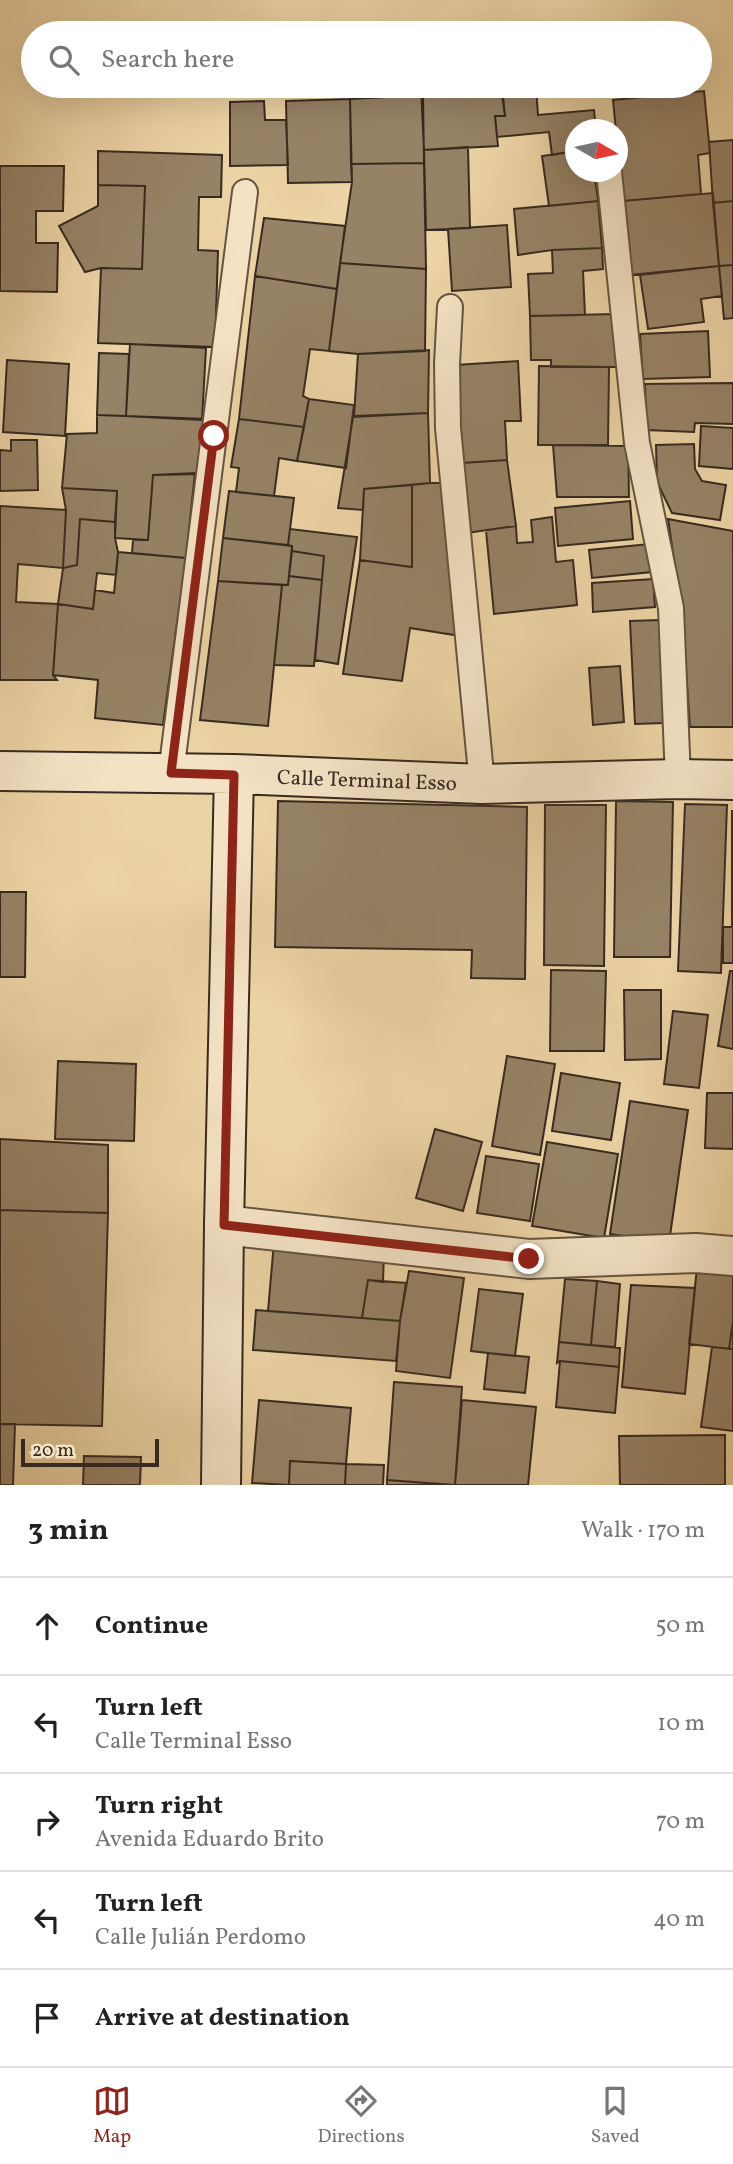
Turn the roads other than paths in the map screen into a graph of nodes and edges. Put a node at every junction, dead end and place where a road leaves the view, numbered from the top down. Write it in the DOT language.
graph roads {
  1 [pos="610,182"];
  2 [pos="245,192"];
  3 [pos="450,307"];
  4 [pos="0,771"];
  5 [pos="171,773"];
  6 [pos="234,775"];
  7 [pos="678,779"];
  8 [pos="733,780"];
  9 [pos="482,784"];
  10 [pos="224,1225"];
  11 [pos="733,1256"];
  12 [pos="221,1485"];
  1 -- 7 [label="lane"];
  2 -- 5 [label="lane"];
  3 -- 9 [label="lane"];
  4 -- 5 [label="street, Calle Terminal Esso"];
  5 -- 6 [label="street, Calle Terminal Esso"];
  6 -- 9 [label="street, Calle Terminal Esso"];
  6 -- 10 [label="street"];
  7 -- 8 [label="street, Calle Terminal Esso"];
  7 -- 9 [label="street, Calle Terminal Esso"];
  10 -- 11 [label="street"];
  10 -- 12 [label="street"];
}
